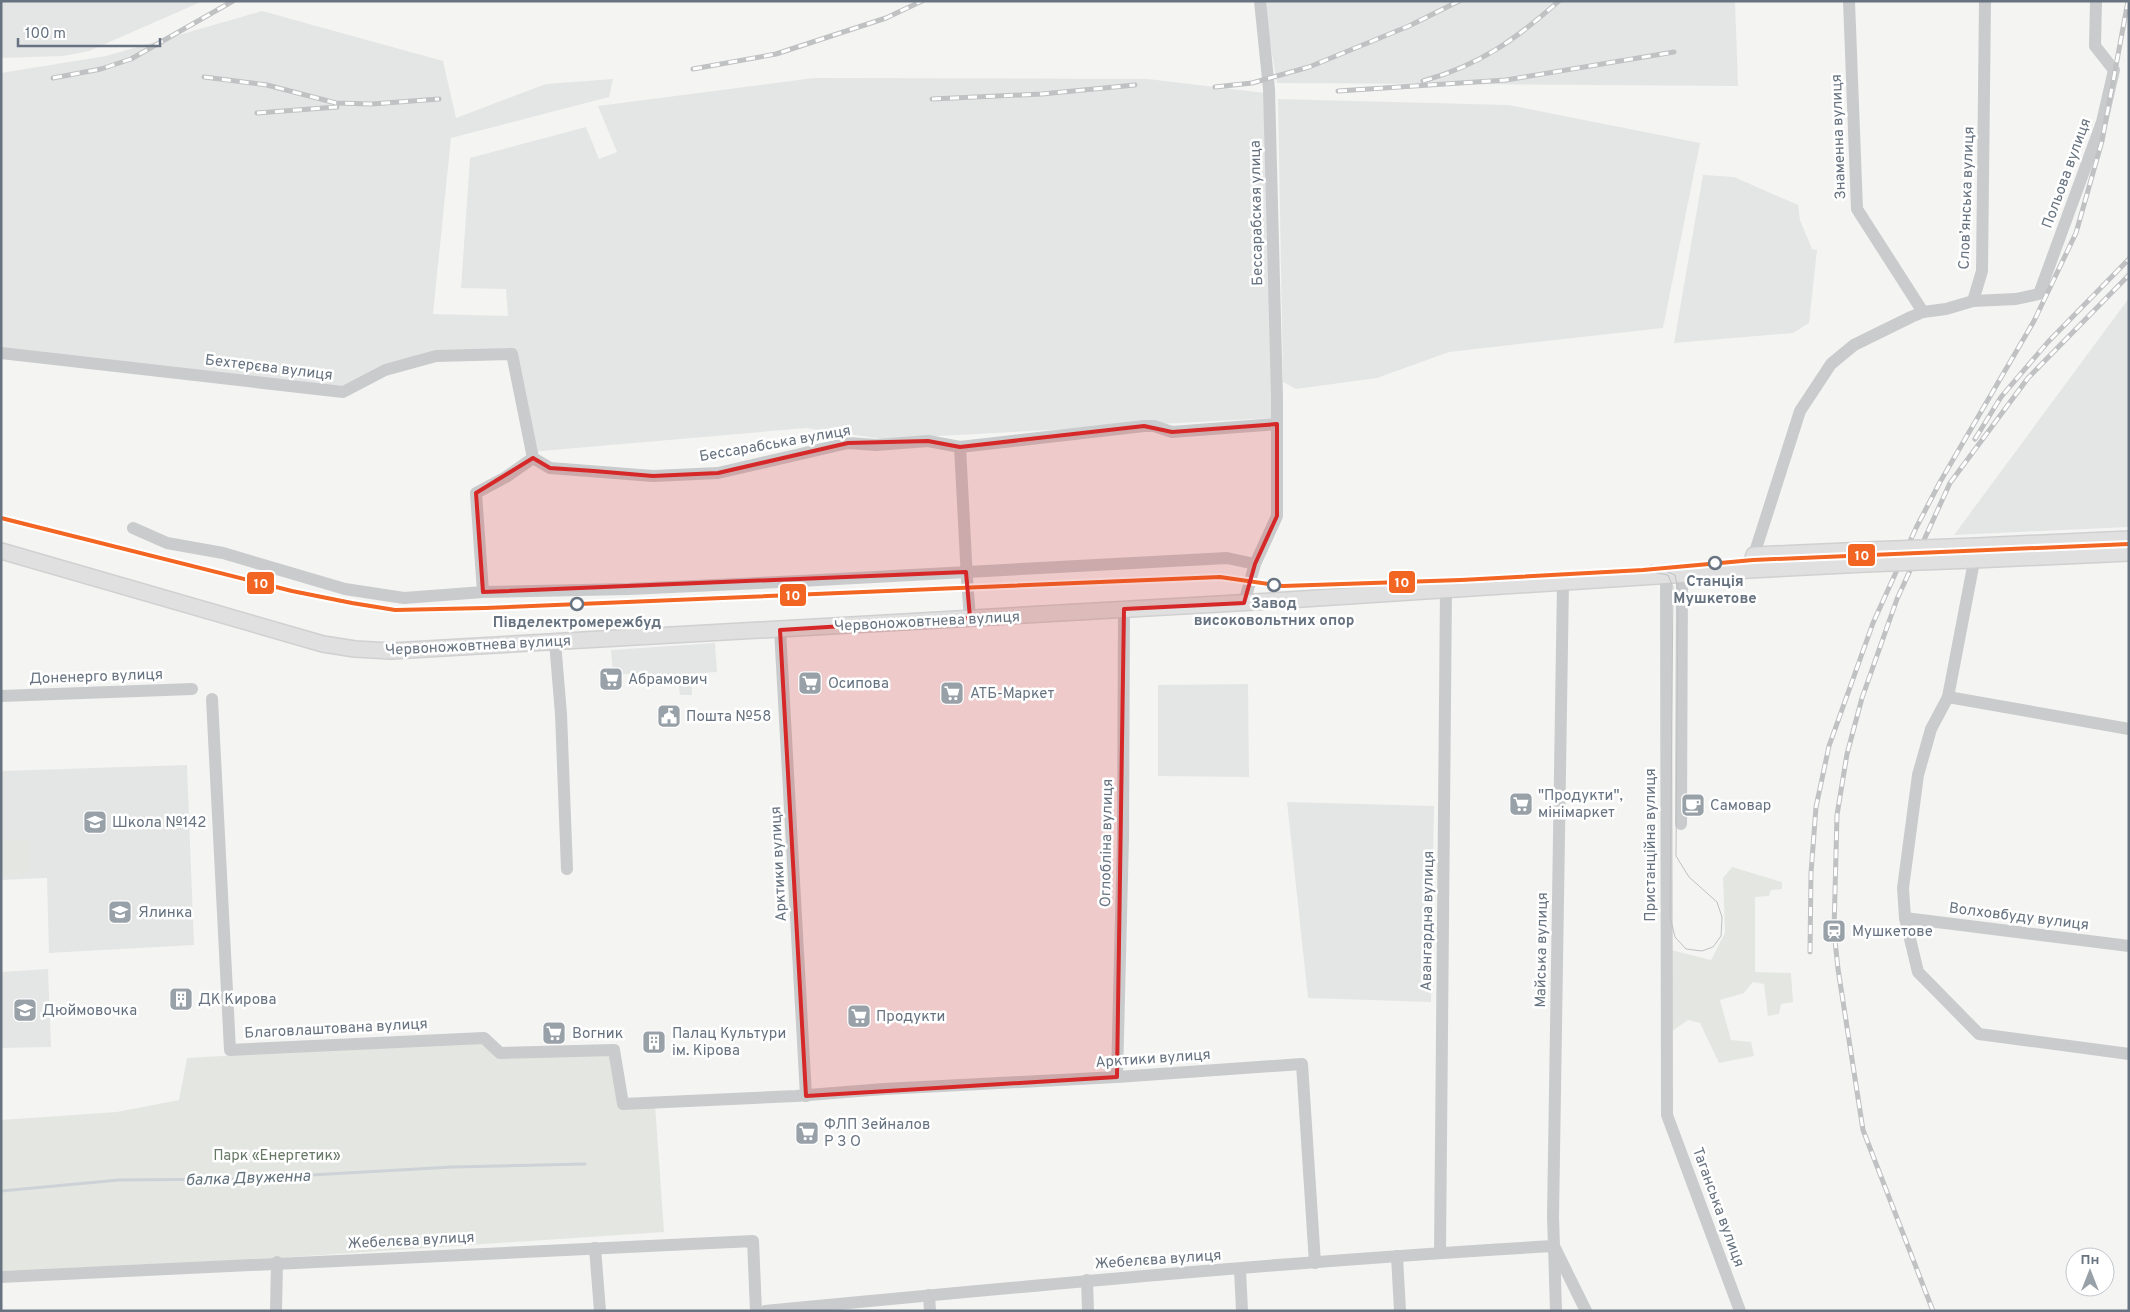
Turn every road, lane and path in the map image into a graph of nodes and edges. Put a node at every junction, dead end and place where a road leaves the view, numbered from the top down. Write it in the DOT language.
graph roads {
  1 [pos="1260,1"];
  2 [pos="1849,1"];
  3 [pos="1985,1"];
  4 [pos="2096,1"];
  5 [pos="1973,300"];
  6 [pos="1923,312"];
  7 [pos="1,353"];
  8 [pos="1277,424"];
  9 [pos="960,447"];
  10 [pos="533,458"];
  11 [pos="133,528"];
  12 [pos="2129,539"];
  13 [pos="1,551"];
  14 [pos="1975,553"];
  15 [pos="2129,553"];
  16 [pos="1754,555"];
  17 [pos="1866,557"];
  18 [pos="1255,564"];
  19 [pos="1749,570"];
  20 [pos="966,572"];
  21 [pos="1682,574"];
  22 [pos="1666,575"];
  23 [pos="1563,582"];
  24 [pos="1446,590"];
  25 [pos="483,592"];
  26 [pos="1244,603"];
  27 [pos="1124,609"];
  28 [pos="970,618"];
  29 [pos="780,630"];
  30 [pos="555,642"];
  31 [pos="192,688"];
  32 [pos="1,696"];
  33 [pos="1948,696"];
  34 [pos="212,699"];
  35 [pos="2129,729"];
  36 [pos="1681,824"];
  37 [pos="567,869"];
  38 [pos="1905,918"];
  39 [pos="2129,946"];
  40 [pos="2129,1054"];
  41 [pos="1117,1077"];
  42 [pos="806,1096"];
  43 [pos="623,1104"];
  44 [pos="1667,1115"];
  45 [pos="1554,1246"];
  46 [pos="595,1248"];
  47 [pos="1440,1253"];
  48 [pos="1397,1256"];
  49 [pos="277,1262"];
  50 [pos="1316,1263"];
  51 [pos="1240,1269"];
  52 [pos="1,1277"];
  53 [pos="1087,1280"];
  54 [pos="929,1295"];
  55 [pos="276,1311"];
  56 [pos="600,1311"];
  57 [pos="756,1311"];
  58 [pos="764,1311"];
  59 [pos="930,1311"];
  60 [pos="1088,1311"];
  61 [pos="1242,1311"];
  62 [pos="1400,1311"];
  63 [pos="1556,1311"];
  64 [pos="1586,1311"];
  65 [pos="1740,1311"];
  1 -- 8 [label="street, Бессарабская улица"];
  2 -- 6 [label="street, Знаменна вулиця"];
  3 -- 5 [label="street, Слов’янська вулиця"];
  4 -- 5 [label="street, Польова вулиця"];
  5 -- 6 [label="street"];
  6 -- 16 [label="street"];
  7 -- 10 [label="street, Бехтерєва вулиця"];
  8 -- 9 [label="street"];
  8 -- 18 [label="street, Бессарабская улица"];
  9 -- 10 [label="street, Бессарабська вулиця"];
  9 -- 20 [label="street"];
  10 -- 25 [label="street"];
  11 -- 25 [label="street"];
  12 -- 14 [label="main road"];
  13 -- 30 [label="main road, Червоножовтнева вулиця"];
  14 -- 15 [label="main road"];
  14 -- 17 [label="main road, bridge"];
  14 -- 33 [label="street"];
  16 -- 17 [label="main road"];
  16 -- 19 [label="main road"];
  17 -- 19 [label="main road, Червоножовтнева вулиця"];
  18 -- 20 [label="street"];
  18 -- 26 [label="street, Бессарабская улица"];
  19 -- 21 [label="main road, Червоножовтнева вулиця"];
  20 -- 25 [label="street"];
  20 -- 28 [label="street"];
  21 -- 22 [label="main road, Червоножовтнева вулиця"];
  21 -- 36 [label="street, Пристанційна вулиця"];
  22 -- 23 [label="main road, Червоножовтнева вулиця"];
  22 -- 44 [label="street, Пристанційна вулиця"];
  23 -- 24 [label="main road, Червоножовтнева вулиця"];
  23 -- 45 [label="street, Майська вулиця"];
  24 -- 26 [label="main road, Червоножовтнева вулиця"];
  24 -- 47 [label="street, Авангардна вулиця"];
  26 -- 27 [label="main road, Червоножовтнева вулиця"];
  27 -- 28 [label="main road, Червоножовтнева вулиця"];
  27 -- 41 [label="street, Оглобліна вулиця"];
  28 -- 29 [label="main road, Червоножовтнева вулиця"];
  29 -- 30 [label="main road, Червоножовтнева вулиця"];
  29 -- 42 [label="street, Арктики вулиця"];
  30 -- 37 [label="street"];
  31 -- 32 [label="street, Доненерго вулиця"];
  33 -- 35 [label="street"];
  33 -- 38 [label="street"];
  34 -- 43 [label="street, Благовлаштована вулиця"];
  38 -- 39 [label="street, Волховбуду вулиця"];
  38 -- 40 [label="street"];
  41 -- 42 [label="street, Арктики вулиця"];
  41 -- 50 [label="street, Арктики вулиця"];
  42 -- 43 [label="street, Арктики вулиця"];
  44 -- 65 [label="street, Таганська вулиця"];
  45 -- 47 [label="street, Жебелєва вулиця"];
  45 -- 63 [label="street"];
  45 -- 64 [label="street, Майська вулиця"];
  46 -- 49 [label="street, Жебелєва вулиця"];
  46 -- 56 [label="street"];
  46 -- 57 [label="street, Жебелєва вулиця"];
  47 -- 48 [label="street, Жебелєва вулиця"];
  48 -- 50 [label="street, Жебелєва вулиця"];
  48 -- 62 [label="street"];
  49 -- 52 [label="street, Жебелєва вулиця"];
  49 -- 55 [label="street"];
  50 -- 51 [label="street, Жебелєва вулиця"];
  51 -- 53 [label="street, Жебелєва вулиця"];
  51 -- 61 [label="street"];
  53 -- 54 [label="street, Жебелєва вулиця"];
  53 -- 60 [label="street"];
  54 -- 58 [label="street, Жебелєва вулиця"];
  54 -- 59 [label="street"];
}
